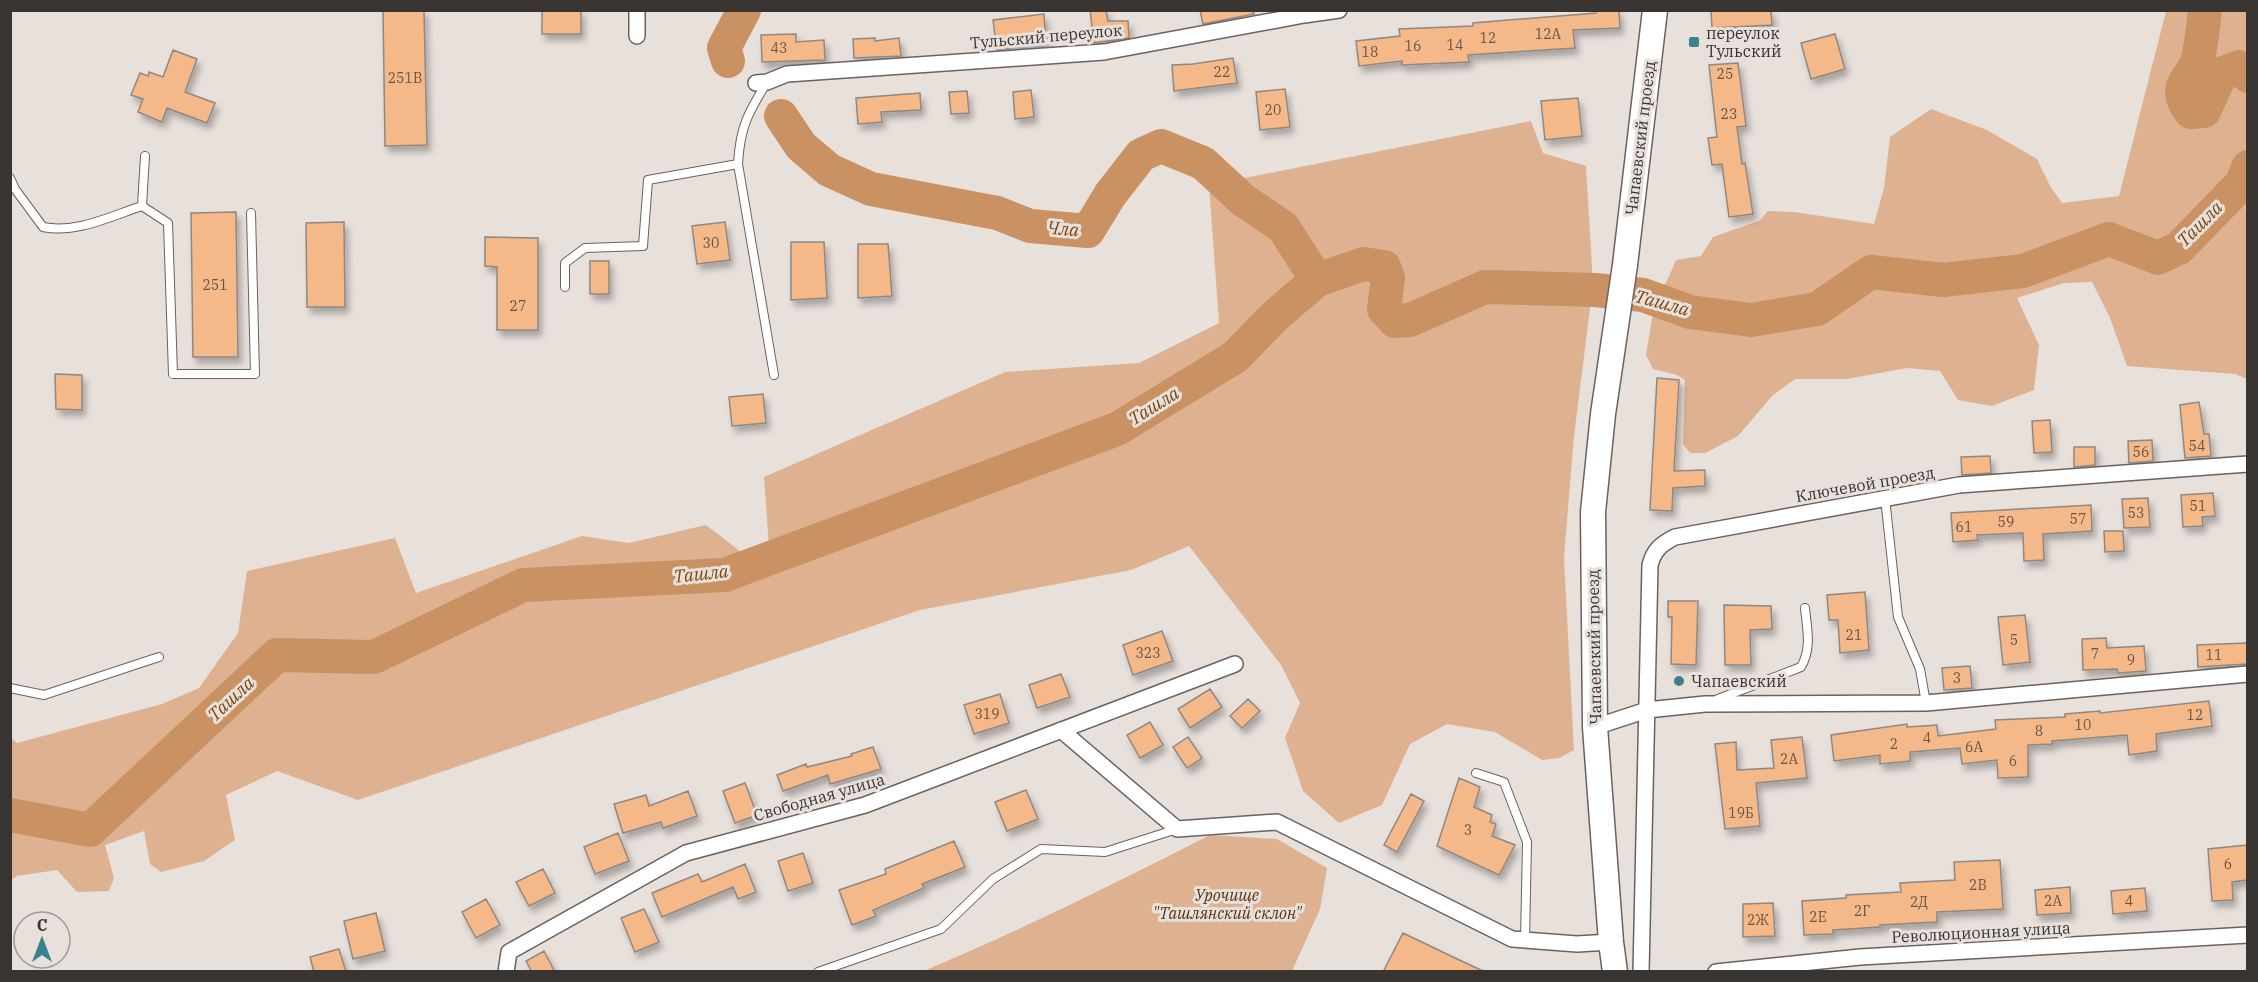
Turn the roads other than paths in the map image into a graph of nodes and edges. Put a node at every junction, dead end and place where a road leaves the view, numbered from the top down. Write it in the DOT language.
graph roads {
  1 [pos="638,10"];
  2 [pos="1339,10"];
  3 [pos="1655,10"];
  4 [pos="1304,13"];
  5 [pos="637,36"];
  6 [pos="761,82"];
  7 [pos="145,156"];
  8 [pos="738,164"];
  9 [pos="10,178"];
  10 [pos="13,190"];
  11 [pos="142,206"];
  12 [pos="250,213"];
  13 [pos="565,287"];
  14 [pos="774,375"];
  15 [pos="2247,464"];
  16 [pos="1885,498"];
  17 [pos="1805,608"];
  18 [pos="159,657"];
  19 [pos="1235,664"];
  20 [pos="2247,674"];
  21 [pos="10,688"];
  22 [pos="1926,703"];
  23 [pos="1705,704"];
  24 [pos="1647,710"];
  25 [pos="1594,727"];
  26 [pos="1061,730"];
  27 [pos="1476,772"];
  28 [pos="1177,829"];
  29 [pos="2247,935"];
  30 [pos="1525,940"];
  31 [pos="1611,942"];
  32 [pos="1861,964"];
  33 [pos="506,972"];
  34 [pos="818,972"];
  35 [pos="1615,972"];
  36 [pos="1641,972"];
  37 [pos="1716,972"];
  1 -- 5 [label="street"];
  2 -- 4 [label="street, Тульский переулок"];
  3 -- 25 [label="main road, Чапаевский проезд"];
  4 -- 6 [label="street, Тульский переулок"];
  6 -- 8 [label="lane"];
  7 -- 11 [label="lane"];
  8 -- 13 [label="lane"];
  8 -- 14 [label="lane"];
  9 -- 10 [label="lane"];
  10 -- 11 [label="lane"];
  11 -- 12 [label="lane"];
  15 -- 16 [label="street, Ключевой проезд"];
  16 -- 22 [label="lane"];
  16 -- 24 [label="street, Ключевой проезд"];
  17 -- 23 [label="lane"];
  18 -- 21 [label="lane"];
  19 -- 26 [label="street, Свободная улица"];
  20 -- 22 [label="street"];
  22 -- 23 [label="street"];
  23 -- 24 [label="street"];
  24 -- 25 [label="street"];
  24 -- 36 [label="street, Ключевой проезд"];
  25 -- 31 [label="main road, Чапаевский проезд"];
  26 -- 28 [label="street"];
  26 -- 33 [label="street, Свободная улица"];
  27 -- 30 [label="lane"];
  28 -- 30 [label="street"];
  28 -- 34 [label="lane"];
  29 -- 32 [label="street, Революционная улица"];
  30 -- 31 [label="street"];
  31 -- 35 [label="main road, Чапаевский проезд"];
  32 -- 37 [label="street, Революционная улица"];
}
